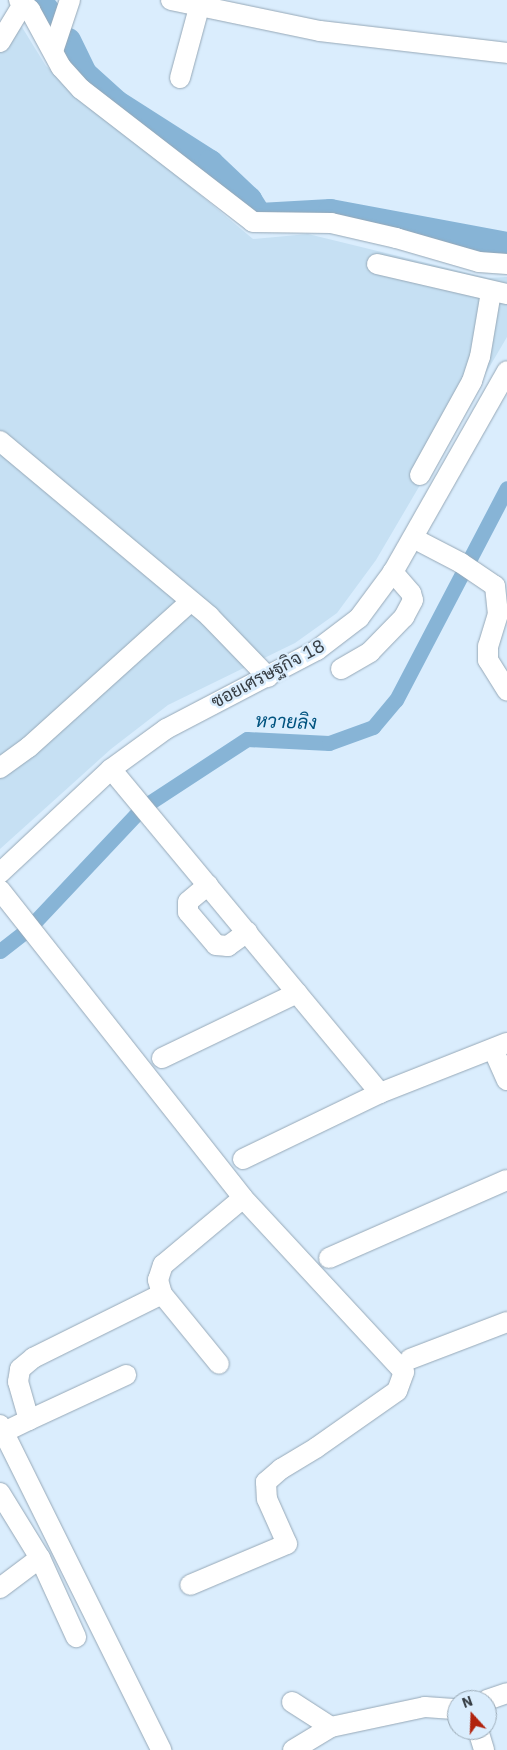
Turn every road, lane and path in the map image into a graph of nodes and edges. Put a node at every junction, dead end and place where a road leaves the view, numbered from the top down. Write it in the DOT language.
graph roads {
  1 [pos="70,0"];
  2 [pos="171,0"];
  3 [pos="26,3"];
  4 [pos="200,3"];
  5 [pos="0,42"];
  6 [pos="53,51"];
  7 [pos="507,53"];
  8 [pos="180,78"];
  9 [pos="377,264"];
  10 [pos="507,264"];
  11 [pos="499,293"];
  12 [pos="507,371"];
  13 [pos="0,441"];
  14 [pos="420,475"];
  15 [pos="413,538"];
  16 [pos="393,572"];
  17 [pos="191,601"];
  18 [pos="341,669"];
  19 [pos="268,678"];
  20 [pos="507,691"];
  21 [pos="0,768"];
  22 [pos="111,769"];
  23 [pos="0,873"];
  24 [pos="208,885"];
  25 [pos="0,890"];
  26 [pos="247,932"];
  27 [pos="297,992"];
  28 [pos="500,1046"];
  29 [pos="162,1058"];
  30 [pos="507,1080"];
  31 [pos="380,1092"];
  32 [pos="243,1159"];
  33 [pos="507,1180"];
  34 [pos="243,1198"];
  35 [pos="329,1258"];
  36 [pos="162,1294"];
  37 [pos="507,1322"];
  38 [pos="410,1359"];
  39 [pos="219,1364"];
  40 [pos="126,1375"];
  41 [pos="29,1420"];
  42 [pos="1,1430"];
  43 [pos="0,1493"];
  44 [pos="40,1558"];
  45 [pos="190,1585"];
  46 [pos="0,1588"];
  47 [pos="76,1637"];
  48 [pos="292,1702"];
  49 [pos="447,1708"];
  50 [pos="330,1727"];
  51 [pos="162,1750"];
  52 [pos="293,1750"];
  1 -- 6 [label="street"];
  2 -- 4 [label="street"];
  3 -- 5 [label="street"];
  3 -- 6 [label="street"];
  4 -- 7 [label="street"];
  4 -- 8 [label="street"];
  6 -- 10 [label="street"];
  9 -- 11 [label="street"];
  11 -- 14 [label="street"];
  12 -- 15 [label="street, ซอยเศรษฐกิจ 18"];
  13 -- 17 [label="street"];
  15 -- 16 [label="street, ซอยเศรษฐกิจ 18"];
  15 -- 20 [label="street"];
  16 -- 18 [label="street"];
  16 -- 19 [label="street, ซอยเศรษฐกิจ 18"];
  17 -- 19 [label="street"];
  17 -- 21 [label="street"];
  19 -- 22 [label="street, ซอยเศรษฐกิจ 18"];
  22 -- 23 [label="street, ซอยเศรษฐกิจ 18"];
  22 -- 24 [label="street"];
  24 -- 26 [label="street"];
  24 -- 26 [label="street"];
  25 -- 34 [label="street"];
  26 -- 27 [label="street"];
  27 -- 29 [label="street"];
  27 -- 31 [label="street"];
  28 -- 30 [label="street"];
  28 -- 31 [label="street"];
  31 -- 32 [label="street"];
  33 -- 35 [label="street"];
  34 -- 36 [label="street"];
  34 -- 45 [label="street"];
  36 -- 39 [label="street"];
  36 -- 41 [label="street"];
  37 -- 38 [label="street"];
  40 -- 41 [label="street"];
  41 -- 42 [label="street"];
  42 -- 51 [label="street"];
  43 -- 44 [label="street"];
  44 -- 46 [label="street"];
  44 -- 47 [label="street"];
  48 -- 50 [label="street"];
  49 -- 50 [label="street"];
  50 -- 52 [label="street"];
}
